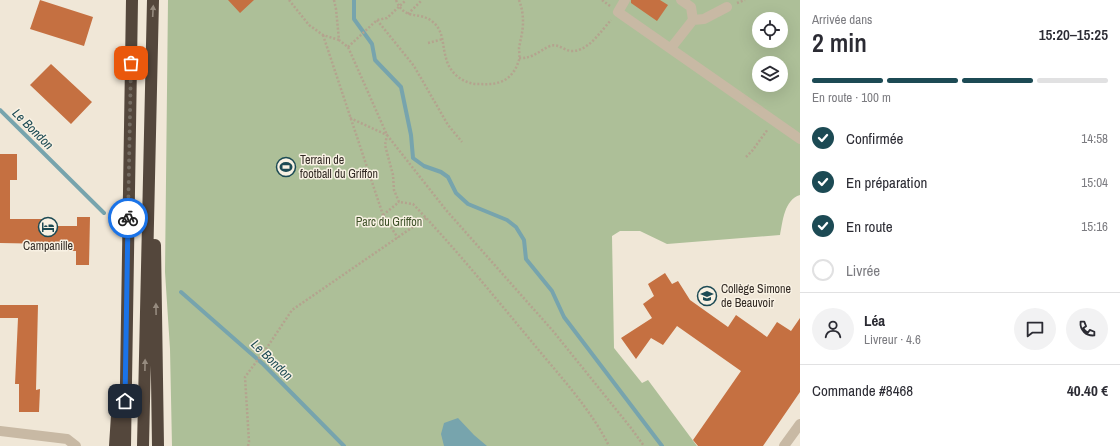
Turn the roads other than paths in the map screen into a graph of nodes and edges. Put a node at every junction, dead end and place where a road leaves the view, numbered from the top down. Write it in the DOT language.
graph roads {
  1 [pos="132,0"];
  2 [pos="153,0"];
  3 [pos="625,0"];
  4 [pos="682,0"];
  5 [pos="727,7"];
  6 [pos="692,20"];
  7 [pos="152,31"];
  8 [pos="671,48"];
  9 [pos="800,139"];
  10 [pos="128,221"];
  11 [pos="800,424"];
  12 [pos="0,431"];
  13 [pos="76,446"];
  14 [pos="115,446"];
  15 [pos="125,446"];
  16 [pos="143,446"];
  17 [pos="158,446"];
  18 [pos="784,446"];
  1 -- 10 [label="highway"];
  7 -- 2 [label="highway, one-way"];
  3 -- 8 [label="lane"];
  4 -- 6 [label="lane"];
  5 -- 6 [label="lane"];
  6 -- 8 [label="lane"];
  16 -- 7 [label="highway, one-way"];
  17 -- 7 [label="highway, one-way"];
  8 -- 9 [label="lane"];
  10 -- 14 [label="highway"];
  10 -- 15 [label="highway"];
  11 -- 18 [label="lane"];
  12 -- 13 [label="lane"];
}
